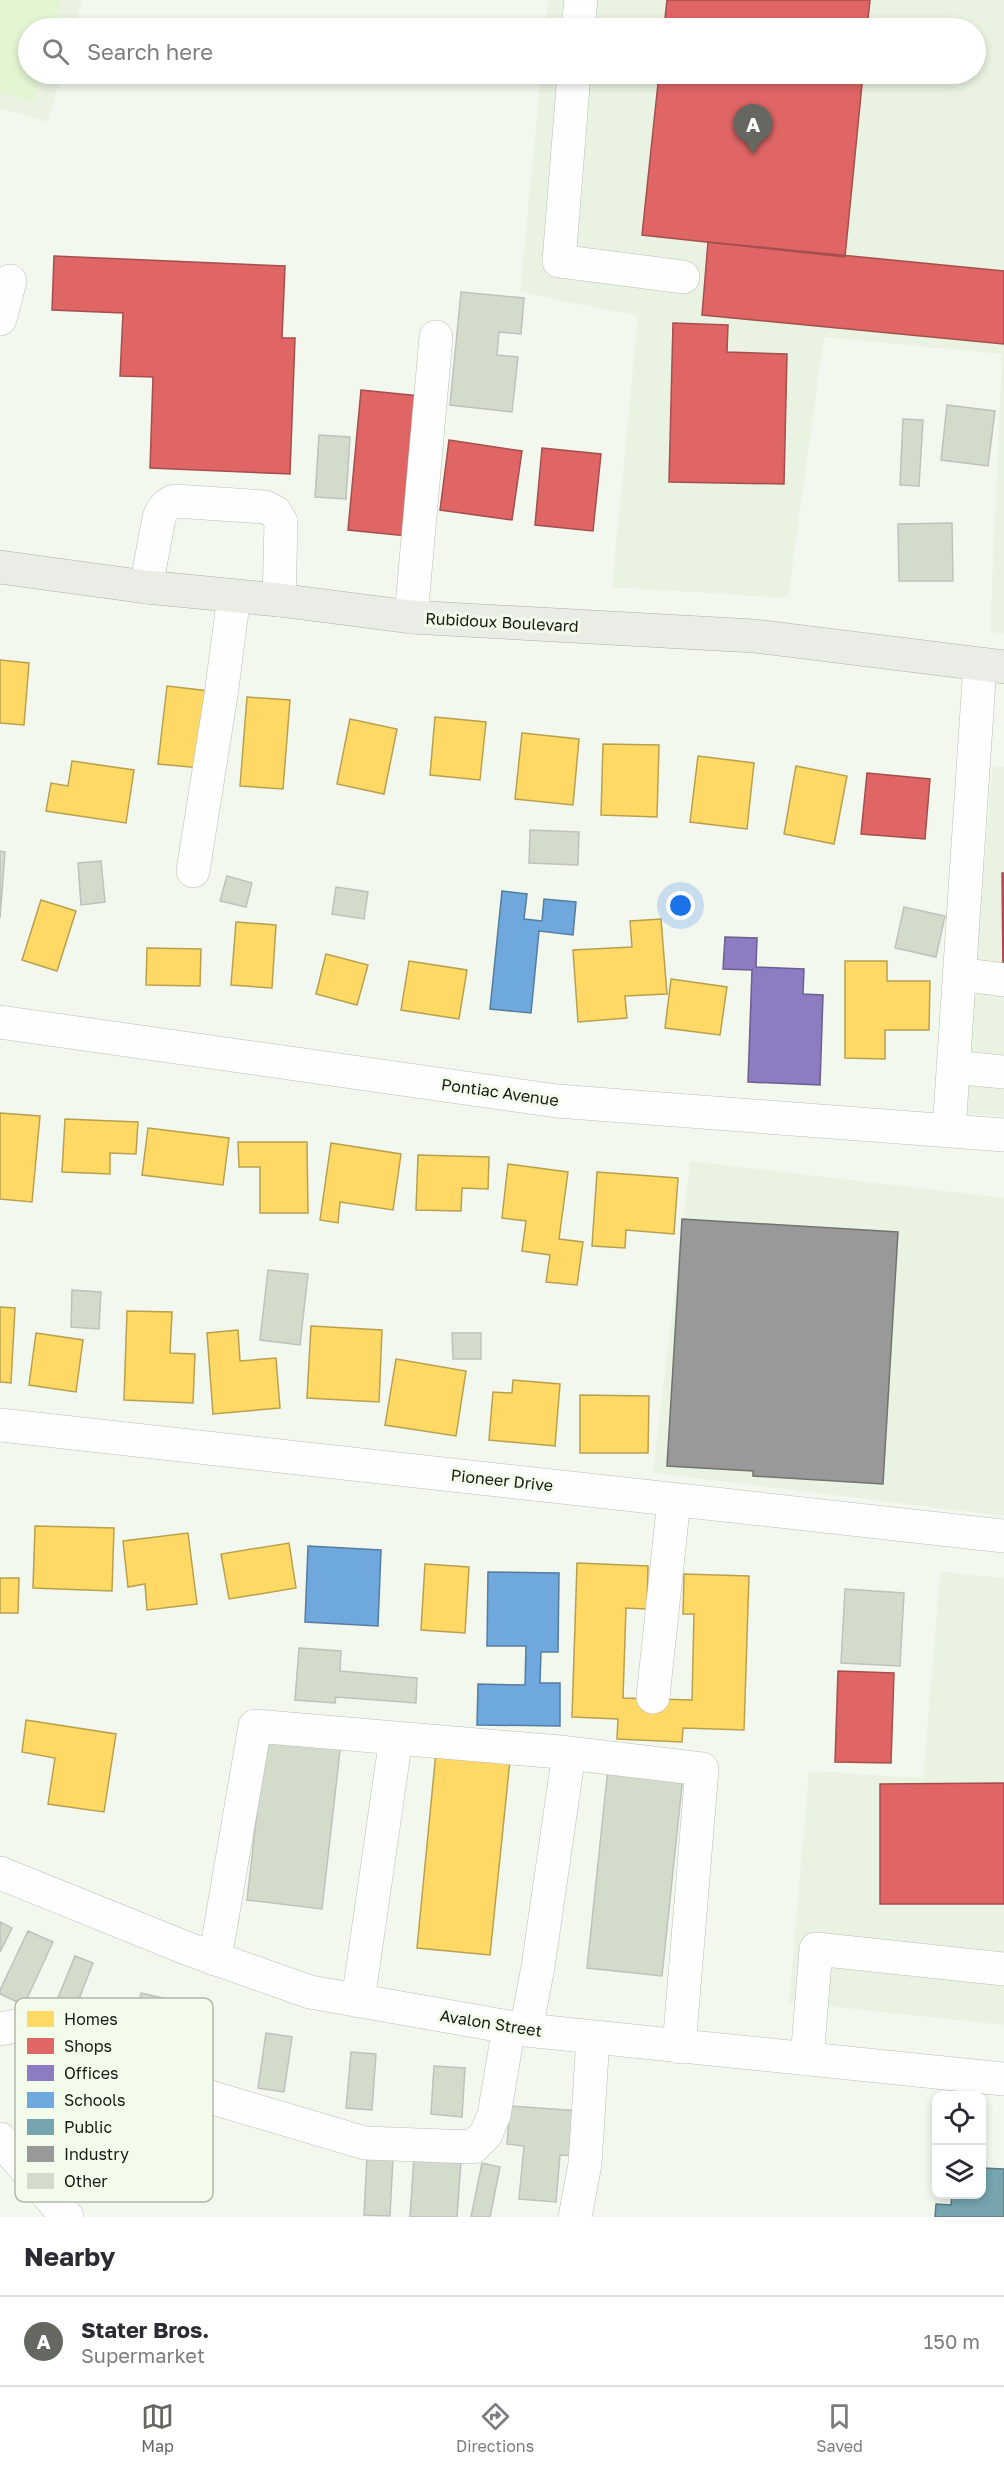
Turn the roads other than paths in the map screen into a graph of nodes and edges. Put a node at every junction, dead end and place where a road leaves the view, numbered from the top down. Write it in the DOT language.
graph roads {
  1 [pos="580,0"];
  2 [pos="579,18"];
  3 [pos="573,84"];
  4 [pos="683,277"];
  5 [pos="10,281"];
  6 [pos="0,319"];
  7 [pos="436,338"];
  8 [pos="0,567"];
  9 [pos="146,587"];
  10 [pos="234,596"];
  11 [pos="279,600"];
  12 [pos="411,617"];
  13 [pos="992,666"];
  14 [pos="193,871"];
  15 [pos="959,974"];
  16 [pos="1004,980"];
  17 [pos="0,1022"];
  18 [pos="953,1067"];
  19 [pos="1004,1072"];
  20 [pos="949,1131"];
  21 [pos="1004,1134"];
  22 [pos="0,1425"];
  23 [pos="674,1500"];
  24 [pos="1004,1536"];
  25 [pos="653,1697"];
  26 [pos="396,1738"];
  27 [pos="569,1753"];
  28 [pos="0,1873"];
  29 [pos="215,1959"];
  30 [pos="1004,1969"];
  31 [pos="358,2001"];
  32 [pos="15,2027"];
  33 [pos="517,2029"];
  34 [pos="0,2030"];
  35 [pos="594,2038"];
  36 [pos="679,2047"];
  37 [pos="807,2059"];
  38 [pos="1004,2079"];
  39 [pos="213,2098"];
  40 [pos="0,2139"];
  41 [pos="15,2156"];
  42 [pos="54,2202"];
  43 [pos="67,2217"];
  44 [pos="576,2217"];
  1 -- 2 [label="street"];
  3 -- 4 [label="street"];
  5 -- 6 [label="street"];
  7 -- 12 [label="street"];
  8 -- 9 [label="main road, Rubidoux Boulevard"];
  9 -- 10 [label="main road, Rubidoux Boulevard"];
  9 -- 11 [label="street"];
  10 -- 11 [label="main road, Rubidoux Boulevard"];
  10 -- 14 [label="street"];
  11 -- 12 [label="main road, Rubidoux Boulevard"];
  12 -- 13 [label="main road, Rubidoux Boulevard"];
  13 -- 15 [label="street"];
  15 -- 16 [label="street"];
  15 -- 18 [label="street"];
  17 -- 20 [label="street, Pontiac Avenue"];
  18 -- 19 [label="street"];
  18 -- 20 [label="street"];
  20 -- 21 [label="street, Pontiac Avenue"];
  22 -- 23 [label="street, Pioneer Drive"];
  23 -- 24 [label="street, Pioneer Drive"];
  23 -- 25 [label="street"];
  26 -- 27 [label="street"];
  26 -- 29 [label="street"];
  26 -- 31 [label="street"];
  27 -- 33 [label="street"];
  27 -- 36 [label="street"];
  28 -- 29 [label="street, Avalon Street"];
  29 -- 31 [label="street, Avalon Street"];
  30 -- 37 [label="street"];
  31 -- 33 [label="street, Avalon Street"];
  32 -- 34 [label="street"];
  33 -- 35 [label="street, Avalon Street"];
  33 -- 39 [label="street"];
  35 -- 36 [label="street, Avalon Street"];
  35 -- 44 [label="street"];
  36 -- 37 [label="street, Avalon Street"];
  37 -- 38 [label="street, Avalon Street"];
  40 -- 41 [label="street"];
  42 -- 43 [label="street"];
}
